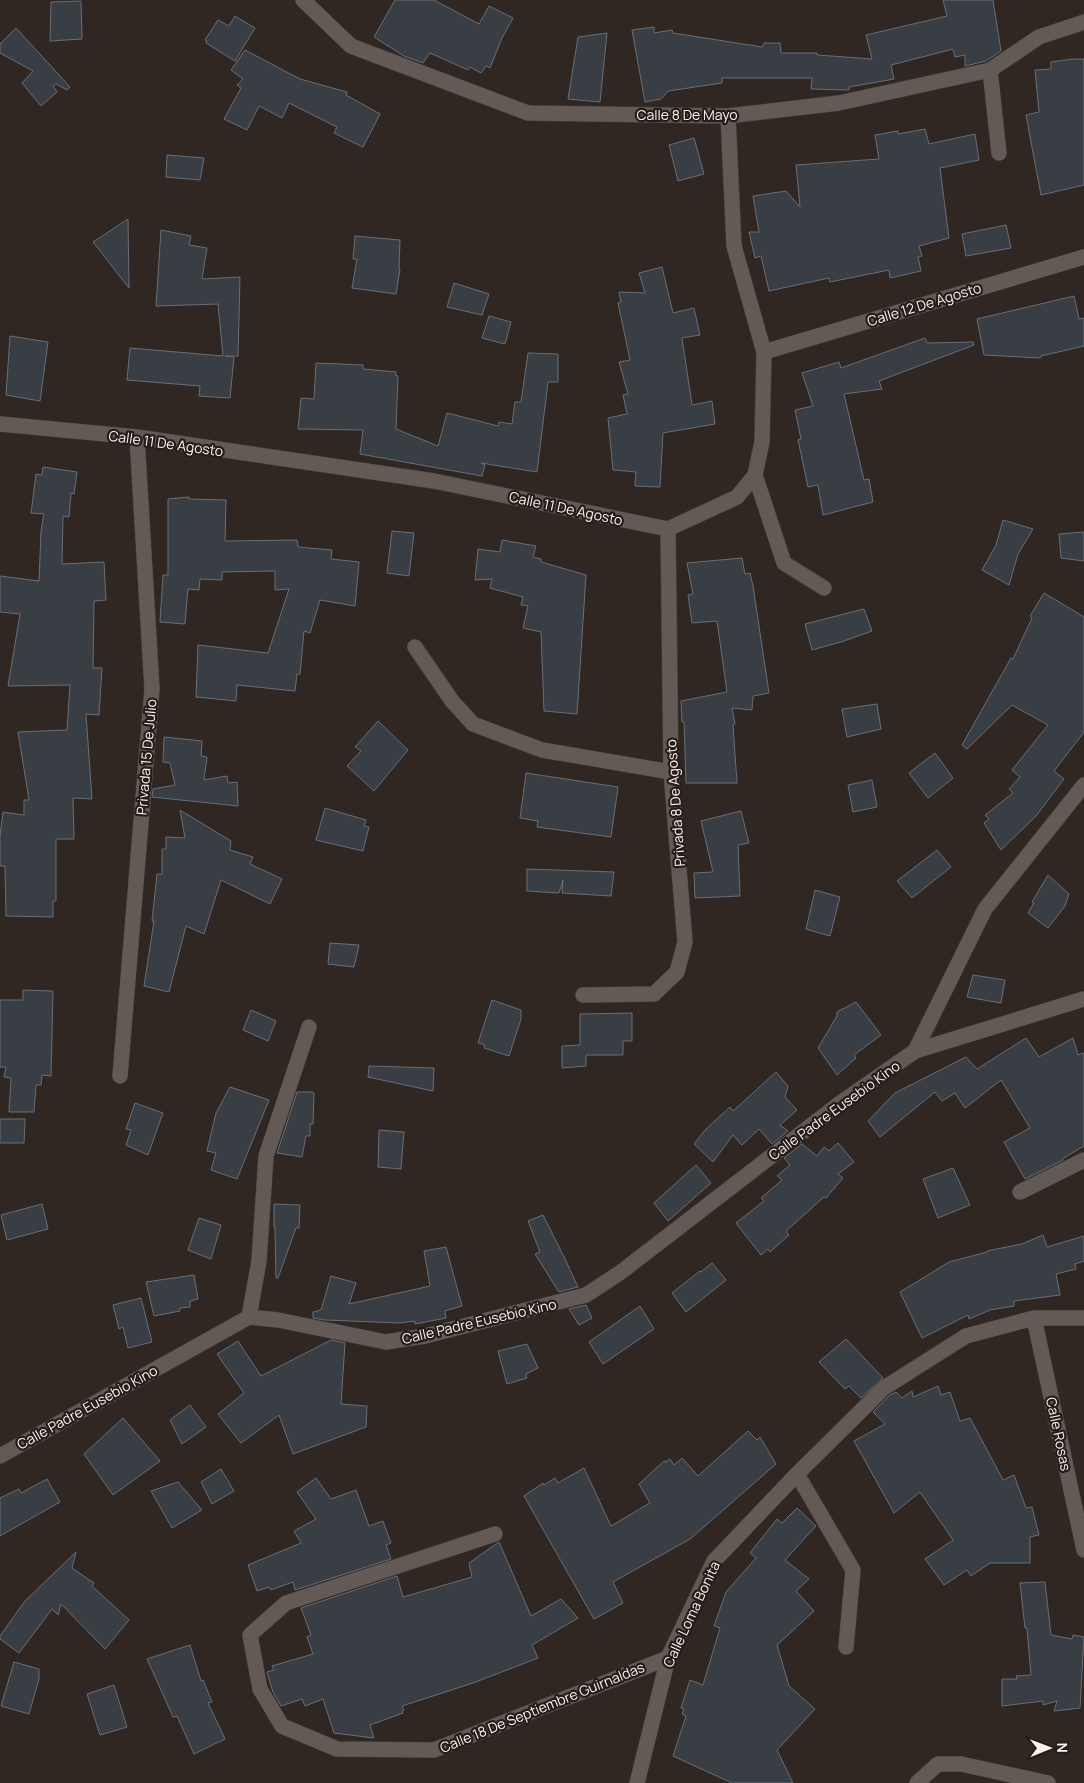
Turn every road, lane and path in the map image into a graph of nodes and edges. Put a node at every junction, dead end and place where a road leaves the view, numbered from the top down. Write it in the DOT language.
graph roads {
  1 [pos="303,0"];
  2 [pos="1084,22"];
  3 [pos="990,70"];
  4 [pos="728,116"];
  5 [pos="999,153"];
  6 [pos="1084,256"];
  7 [pos="764,352"];
  8 [pos="0,424"];
  9 [pos="137,437"];
  10 [pos="755,476"];
  11 [pos="668,529"];
  12 [pos="824,588"];
  13 [pos="415,647"];
  14 [pos="671,772"];
  15 [pos="1084,785"];
  16 [pos="583,996"];
  17 [pos="1084,999"];
  18 [pos="309,1027"];
  19 [pos="915,1051"];
  20 [pos="120,1076"];
  21 [pos="1084,1160"];
  22 [pos="1020,1192"];
  23 [pos="249,1317"];
  24 [pos="1034,1318"];
  25 [pos="1084,1318"];
  26 [pos="0,1456"];
  27 [pos="797,1474"];
  28 [pos="495,1534"];
  29 [pos="1084,1550"];
  30 [pos="846,1647"];
  31 [pos="668,1658"];
  32 [pos="637,1783"];
  33 [pos="917,1783"];
  34 [pos="1048,1783"];
  1 -- 4 [label="street, Calle 8 De Mayo"];
  2 -- 3 [label="street, Calle 8 De Mayo"];
  3 -- 4 [label="street, Calle 8 De Mayo"];
  3 -- 5 [label="street"];
  4 -- 7 [label="street"];
  6 -- 7 [label="street, Calle 12 De Agosto"];
  7 -- 10 [label="street"];
  8 -- 9 [label="street, Calle 11 De Agosto"];
  9 -- 11 [label="street, Calle 11 De Agosto"];
  9 -- 20 [label="street, Privada 15 De Julio"];
  10 -- 11 [label="street"];
  10 -- 12 [label="street"];
  11 -- 14 [label="street, Privada 8 De Agosto"];
  13 -- 14 [label="street"];
  14 -- 16 [label="street, Privada 8 De Agosto"];
  15 -- 19 [label="street, Calle Padre Eusebio Kino"];
  17 -- 19 [label="street, Calle Padre Eusebio Kino"];
  18 -- 23 [label="street"];
  19 -- 23 [label="street, Calle Padre Eusebio Kino"];
  21 -- 22 [label="street"];
  23 -- 26 [label="street, Calle Padre Eusebio Kino"];
  24 -- 25 [label="street, Calle Loma Bonita"];
  24 -- 27 [label="street, Calle Loma Bonita"];
  24 -- 29 [label="street, Calle Rosas"];
  27 -- 30 [label="street"];
  27 -- 31 [label="street, Calle Loma Bonita"];
  28 -- 31 [label="street, Calle 18 De Septiembre Guirnaldas"];
  31 -- 32 [label="street, Calle Loma Bonita"];
  33 -- 34 [label="street"];
}
